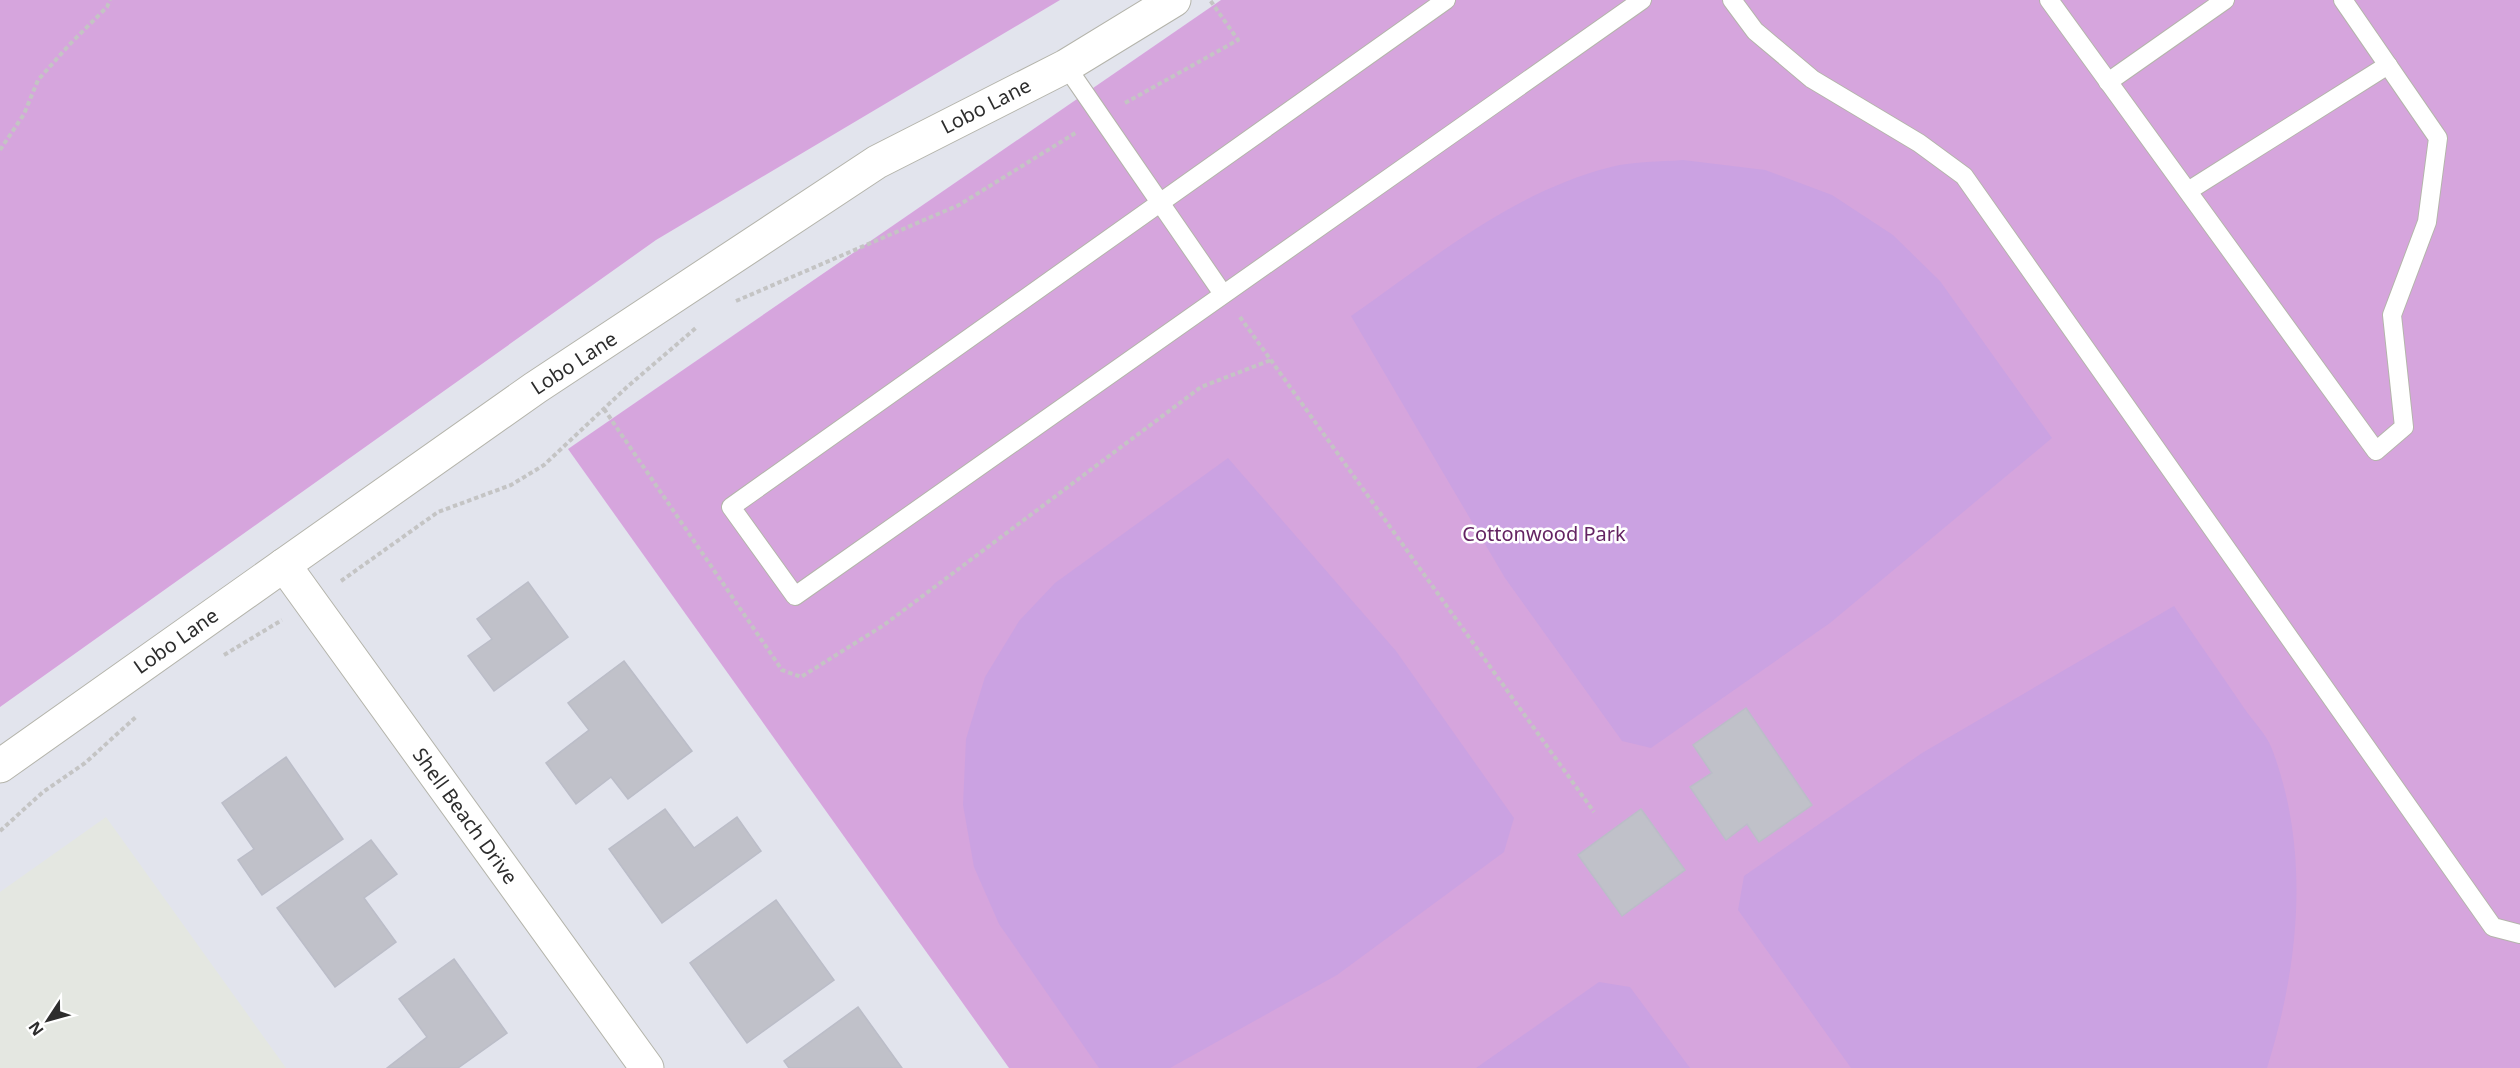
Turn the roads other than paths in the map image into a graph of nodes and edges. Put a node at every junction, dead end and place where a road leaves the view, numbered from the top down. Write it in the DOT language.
graph roads {
  1 [pos="1174,0"];
  2 [pos="1446,0"];
  3 [pos="1642,0"];
  4 [pos="1732,0"];
  5 [pos="2049,0"];
  6 [pos="2224,0"];
  7 [pos="2343,0"];
  8 [pos="2388,65"];
  9 [pos="1066,66"];
  10 [pos="2108,82"];
  11 [pos="2188,191"];
  12 [pos="1161,203"];
  13 [pos="1223,294"];
  14 [pos="284,565"];
  15 [pos="0,766"];
  16 [pos="2520,934"];
  17 [pos="647,1068"];
  1 -- 9 [label="street, Lobo Lane"];
  2 -- 12 [label="lane"];
  3 -- 13 [label="lane"];
  4 -- 16 [label="lane"];
  5 -- 10 [label="lane"];
  6 -- 10 [label="lane"];
  7 -- 8 [label="lane"];
  8 -- 11 [label="lane"];
  8 -- 11 [label="lane"];
  9 -- 12 [label="lane"];
  9 -- 14 [label="street, Lobo Lane"];
  10 -- 11 [label="lane"];
  12 -- 13 [label="lane"];
  12 -- 13 [label="lane"];
  14 -- 15 [label="street, Lobo Lane"];
  14 -- 17 [label="street, Shell Beach Drive"];
}
